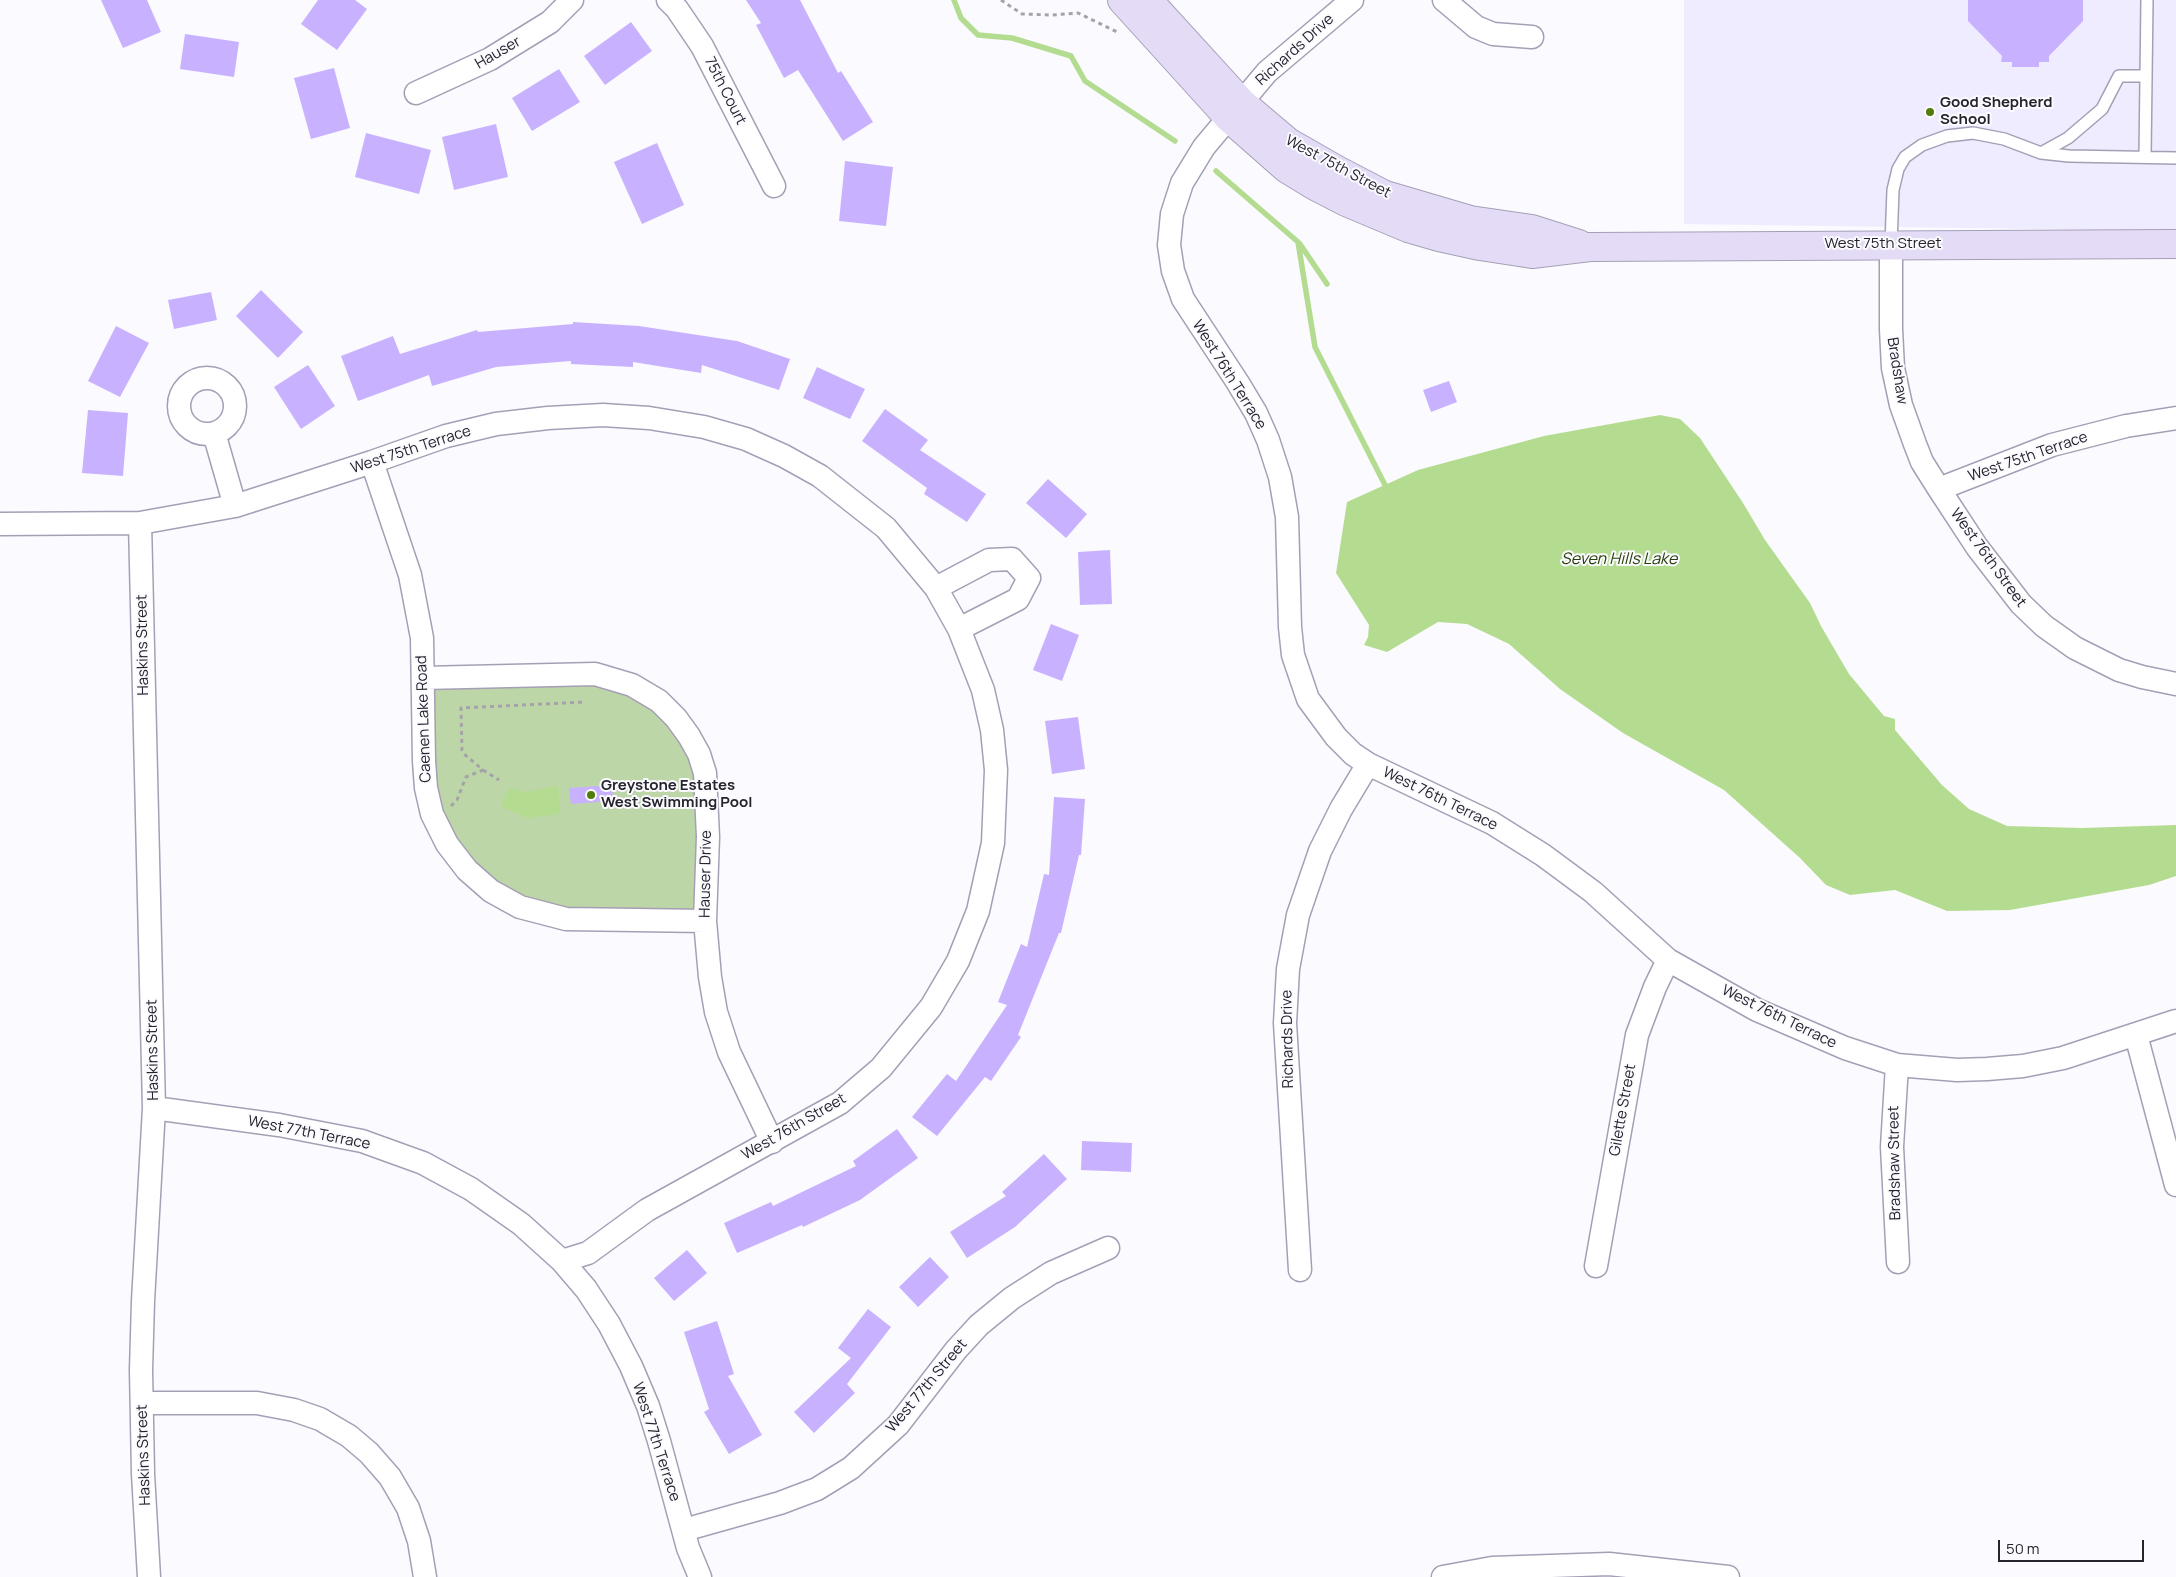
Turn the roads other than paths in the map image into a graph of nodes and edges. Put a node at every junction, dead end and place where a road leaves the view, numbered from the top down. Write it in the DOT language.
graph roads {
  1 [pos="572,0"];
  2 [pos="668,0"];
  3 [pos="1122,0"];
  4 [pos="1148,0"];
  5 [pos="1352,0"];
  6 [pos="1444,0"];
  7 [pos="2147,0"];
  8 [pos="1532,37"];
  9 [pos="2146,76"];
  10 [pos="416,93"];
  11 [pos="1235,110"];
  12 [pos="2041,153"];
  13 [pos="2145,157"];
  14 [pos="2176,158"];
  15 [pos="774,186"];
  16 [pos="1891,244"];
  17 [pos="2176,244"];
  18 [pos="2176,418"];
  19 [pos="214,433"];
  20 [pos="372,462"];
  21 [pos="1939,490"];
  22 [pos="235,506"];
  23 [pos="140,523"];
  24 [pos="0,524"];
  25 [pos="936,588"];
  26 [pos="959,628"];
  27 [pos="423,678"];
  28 [pos="2176,684"];
  29 [pos="1368,764"];
  30 [pos="705,921"];
  31 [pos="1668,960"];
  32 [pos="2176,1021"];
  33 [pos="2136,1036"];
  34 [pos="1898,1065"];
  35 [pos="154,1108"];
  36 [pos="772,1142"];
  37 [pos="2176,1185"];
  38 [pos="1108,1248"];
  39 [pos="562,1261"];
  40 [pos="1898,1262"];
  41 [pos="1596,1266"];
  42 [pos="1300,1270"];
  43 [pos="142,1403"];
  44 [pos="684,1530"];
  45 [pos="149,1577"];
  46 [pos="425,1577"];
  47 [pos="700,1577"];
  48 [pos="1443,1577"];
  49 [pos="1728,1577"];
  1 -- 10 [label="street, Hauser"];
  2 -- 15 [label="street, 75th Court"];
  3 -- 11 [label="main road"];
  4 -- 11 [label="main road"];
  5 -- 11 [label="street, Richards Drive"];
  6 -- 8 [label="street"];
  7 -- 9 [label="lane"];
  9 -- 12 [label="lane"];
  9 -- 13 [label="lane"];
  11 -- 16 [label="main road, West 75th Street"];
  11 -- 29 [label="street, West 76th Terrace"];
  12 -- 13 [label="lane"];
  12 -- 16 [label="lane"];
  13 -- 14 [label="lane"];
  16 -- 17 [label="main road, West 75th Street"];
  16 -- 21 [label="street, Bradshaw"];
  18 -- 21 [label="street, West 75th Terrace"];
  19 -- 22 [label="street"];
  20 -- 22 [label="street, West 75th Terrace"];
  20 -- 25 [label="street, West 75th Terrace"];
  20 -- 27 [label="street, Caenen Lake Road"];
  21 -- 28 [label="street, West 76th Street"];
  22 -- 23 [label="street, West 75th Terrace"];
  23 -- 24 [label="street, West 75th Terrace"];
  23 -- 35 [label="street, Haskins Street"];
  25 -- 26 [label="street, West 75th Terrace"];
  25 -- 26 [label="street"];
  26 -- 36 [label="street, West 76th Street"];
  27 -- 30 [label="street, Caenen Lake Road"];
  27 -- 30 [label="street, Hauser Drive"];
  29 -- 31 [label="street, West 76th Terrace"];
  29 -- 42 [label="street, Richards Drive"];
  30 -- 36 [label="street, Hauser Drive"];
  31 -- 34 [label="street, West 76th Terrace"];
  31 -- 41 [label="street, Gilette Street"];
  32 -- 33 [label="street, West 76th Terrace"];
  33 -- 34 [label="street, West 76th Terrace"];
  33 -- 37 [label="street"];
  34 -- 40 [label="street, Bradshaw Street"];
  35 -- 39 [label="street, West 77th Terrace"];
  35 -- 43 [label="street, Haskins Street"];
  36 -- 39 [label="street, West 76th Street"];
  38 -- 44 [label="street, West 77th Street"];
  39 -- 44 [label="street, West 77th Terrace"];
  43 -- 45 [label="street, Haskins Street"];
  43 -- 46 [label="street"];
  44 -- 47 [label="street, West 77th Terrace"];
  48 -- 49 [label="street"];
}
